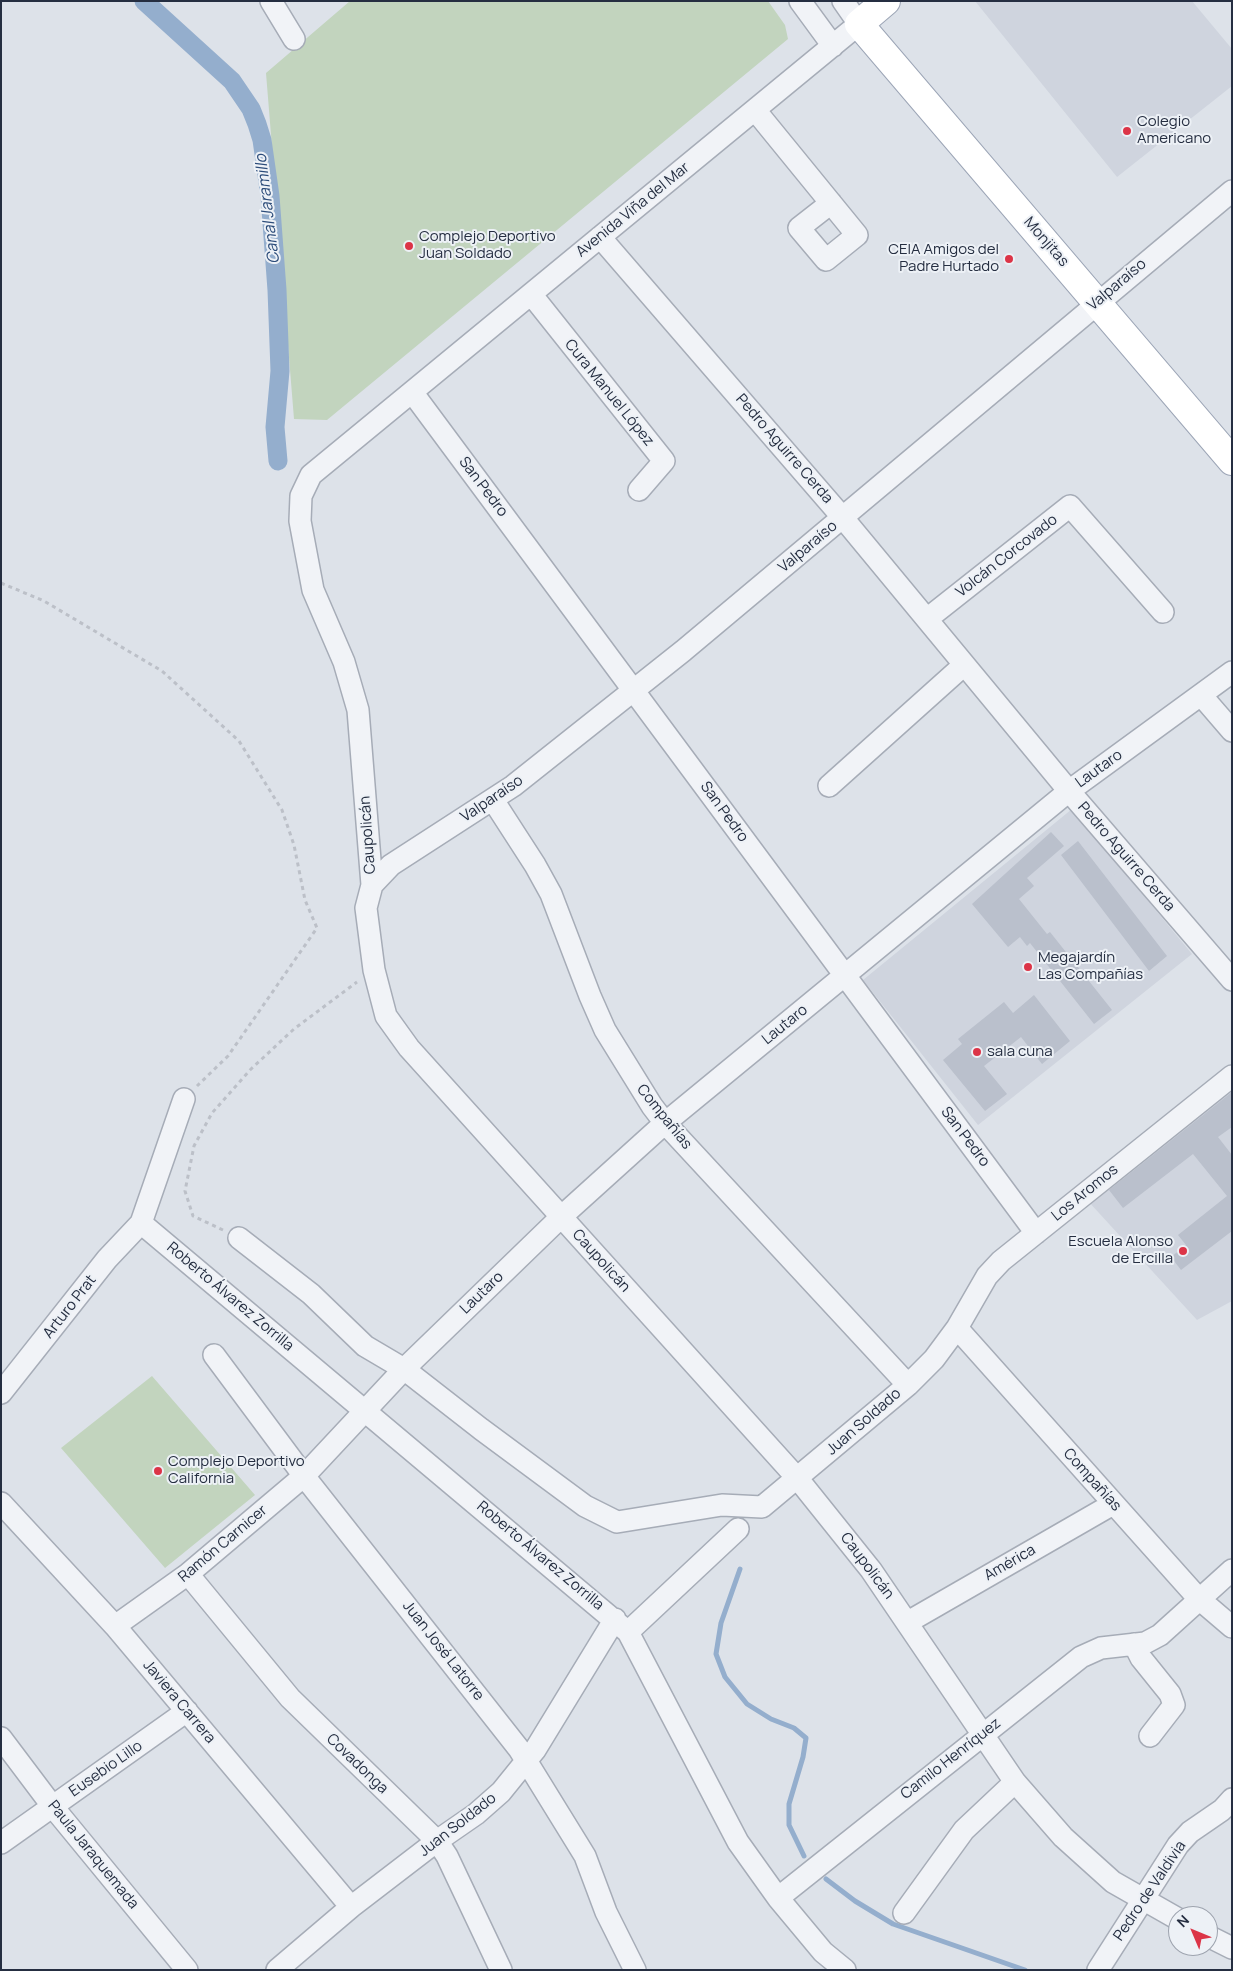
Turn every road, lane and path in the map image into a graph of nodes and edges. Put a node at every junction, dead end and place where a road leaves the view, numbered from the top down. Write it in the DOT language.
graph roads {
  1 [pos="271,1"];
  2 [pos="800,1"];
  3 [pos="843,1"];
  4 [pos="886,1"];
  5 [pos="859,24"];
  6 [pos="294,39"];
  7 [pos="833,46"];
  8 [pos="755,110"];
  9 [pos="1232,191"];
  10 [pos="830,203"];
  11 [pos="600,237"];
  12 [pos="531,294"];
  13 [pos="1098,302"];
  14 [pos="412,392"];
  15 [pos="1232,461"];
  16 [pos="310,475"];
  17 [pos="639,490"];
  18 [pos="843,518"];
  19 [pos="1,583"];
  20 [pos="1163,612"];
  21 [pos="926,619"];
  22 [pos="964,665"];
  23 [pos="1232,672"];
  24 [pos="634,690"];
  25 [pos="1201,695"];
  26 [pos="1232,731"];
  27 [pos="829,786"];
  28 [pos="1069,790"];
  29 [pos="492,800"];
  30 [pos="372,885"];
  31 [pos="374,970"];
  32 [pos="846,976"];
  33 [pos="1232,980"];
  34 [pos="1232,1076"];
  35 [pos="184,1099"];
  36 [pos="665,1123"];
  37 [pos="561,1217"];
  38 [pos="141,1223"];
  39 [pos="1036,1233"];
  40 [pos="239,1238"];
  41 [pos="957,1328"];
  42 [pos="214,1355"];
  43 [pos="404,1369"];
  44 [pos="908,1385"];
  45 [pos="1,1393"];
  46 [pos="366,1410"];
  47 [pos="304,1476"];
  48 [pos="798,1479"];
  49 [pos="1,1503"];
  50 [pos="1113,1504"];
  51 [pos="738,1529"];
  52 [pos="1232,1570"];
  53 [pos="188,1574"];
  54 [pos="1198,1598"];
  55 [pos="908,1622"];
  56 [pos="115,1626"];
  57 [pos="621,1626"];
  58 [pos="1232,1627"];
  59 [pos="1134,1644"];
  60 [pos="186,1712"];
  61 [pos="982,1734"];
  62 [pos="1150,1736"];
  63 [pos="1,1738"];
  64 [pos="527,1761"];
  65 [pos="1015,1782"];
  66 [pos="1232,1799"];
  67 [pos="53,1806"];
  68 [pos="437,1841"];
  69 [pos="1,1843"];
  70 [pos="778,1898"];
  71 [pos="1143,1900"];
  72 [pos="351,1907"];
  73 [pos="904,1913"];
  74 [pos="1168,1914"];
  75 [pos="1218,1941"];
  76 [pos="1232,1948"];
  77 [pos="824,1961"];
  78 [pos="290,1965"];
  79 [pos="187,1970"];
  80 [pos="501,1970"];
  81 [pos="635,1970"];
  82 [pos="845,1970"];
  83 [pos="1098,1970"];
  1 -- 6 [label="street"];
  2 -- 7 [label="street"];
  3 -- 5 [label="street"];
  4 -- 5 [label="main road, Avenida Viña del Mar"];
  5 -- 7 [label="street, Avenida Viña del Mar"];
  5 -- 13 [label="main road, Monjitas"];
  7 -- 8 [label="street, Avenida Viña del Mar"];
  8 -- 10 [label="street"];
  8 -- 11 [label="street, Avenida Viña del Mar"];
  9 -- 13 [label="street, Valparaíso"];
  11 -- 12 [label="street, Avenida Viña del Mar"];
  11 -- 18 [label="street, Pedro Aguirre Cerda"];
  12 -- 14 [label="street, Avenida Viña del Mar"];
  12 -- 17 [label="street, Cura Manuel López"];
  13 -- 15 [label="main road, Monjitas"];
  13 -- 18 [label="street, Valparaíso"];
  14 -- 16 [label="street, Avenida Viña del Mar"];
  14 -- 24 [label="street, San Pedro"];
  16 -- 30 [label="street, Caupolicán"];
  18 -- 21 [label="street, Pedro Aguirre Cerda"];
  18 -- 24 [label="street, Valparaíso"];
  19 -- 35 [label="path"];
  20 -- 21 [label="street, Volcán Corcovado"];
  21 -- 22 [label="street, Pedro Aguirre Cerda"];
  22 -- 27 [label="street"];
  22 -- 28 [label="street, Pedro Aguirre Cerda"];
  23 -- 25 [label="street, Lautaro"];
  24 -- 29 [label="street, Valparaíso"];
  24 -- 32 [label="street, San Pedro"];
  25 -- 26 [label="street"];
  25 -- 28 [label="street, Lautaro"];
  28 -- 32 [label="street, Lautaro"];
  28 -- 33 [label="street, Pedro Aguirre Cerda"];
  29 -- 30 [label="street, Valparaíso"];
  29 -- 36 [label="street, Compañías"];
  30 -- 31 [label="street, Caupolicán"];
  31 -- 37 [label="street, Caupolicán"];
  31 -- 40 [label="path"];
  32 -- 36 [label="street, Lautaro"];
  32 -- 39 [label="street, San Pedro"];
  34 -- 39 [label="street, Los Aromos"];
  35 -- 38 [label="street"];
  36 -- 37 [label="street, Lautaro"];
  36 -- 44 [label="street, Compañías"];
  37 -- 43 [label="street, Lautaro"];
  37 -- 48 [label="street, Caupolicán"];
  38 -- 45 [label="street, Arturo Prat"];
  38 -- 46 [label="street, Roberto Álvarez Zorrilla"];
  39 -- 41 [label="street, Los Aromos"];
  40 -- 43 [label="street"];
  41 -- 44 [label="street, Juan Soldado"];
  41 -- 50 [label="street, Compañías"];
  42 -- 47 [label="street, Juan José Latorre"];
  43 -- 46 [label="street, Lautaro"];
  43 -- 48 [label="street, Juan Soldado"];
  44 -- 48 [label="street, Juan Soldado"];
  46 -- 47 [label="street, Ramón Carnicer"];
  46 -- 57 [label="street, Roberto Álvarez Zorrilla"];
  47 -- 53 [label="street, Ramón Carnicer"];
  47 -- 64 [label="street, Juan José Latorre"];
  48 -- 55 [label="street, Caupolicán"];
  49 -- 56 [label="street, Javiera Carrera"];
  50 -- 54 [label="street, Compañías"];
  50 -- 55 [label="street, América"];
  51 -- 57 [label="street, Juan Soldado"];
  52 -- 54 [label="street, Camilo Henríquez"];
  53 -- 56 [label="street, Ramón Carnicer"];
  53 -- 68 [label="street, Covadonga"];
  54 -- 58 [label="street, Compañías"];
  54 -- 59 [label="street, Camilo Henríquez"];
  55 -- 61 [label="street, Caupolicán"];
  56 -- 60 [label="street, Javiera Carrera"];
  57 -- 64 [label="street, Juan Soldado"];
  57 -- 70 [label="street, Roberto Álvarez Zorrilla"];
  59 -- 61 [label="street, Camilo Henríquez"];
  59 -- 62 [label="street"];
  60 -- 67 [label="street, Eusebio Lillo"];
  60 -- 72 [label="street, Javiera Carrera"];
  61 -- 65 [label="street, Caupolicán"];
  61 -- 70 [label="street, Camilo Henríquez"];
  63 -- 67 [label="street, Paula Jaraquemada"];
  64 -- 68 [label="street, Juan Soldado"];
  64 -- 81 [label="street, Juan José Latorre"];
  65 -- 71 [label="street, Caupolicán"];
  65 -- 73 [label="street"];
  66 -- 71 [label="street, Pedro de Valdivia"];
  67 -- 69 [label="street, Eusebio Lillo"];
  67 -- 79 [label="street, Paula Jaraquemada"];
  68 -- 72 [label="street, Juan Soldado"];
  68 -- 80 [label="street, Covadonga"];
  70 -- 77 [label="street, Roberto Álvarez Zorrilla"];
  71 -- 74 [label="street, Caupolicán"];
  71 -- 83 [label="street, Pedro de Valdivia"];
  72 -- 78 [label="street, Juan Soldado"];
  75 -- 76 [label="street"];
  77 -- 82 [label="street, Roberto Álvarez Zorrilla"];
}
